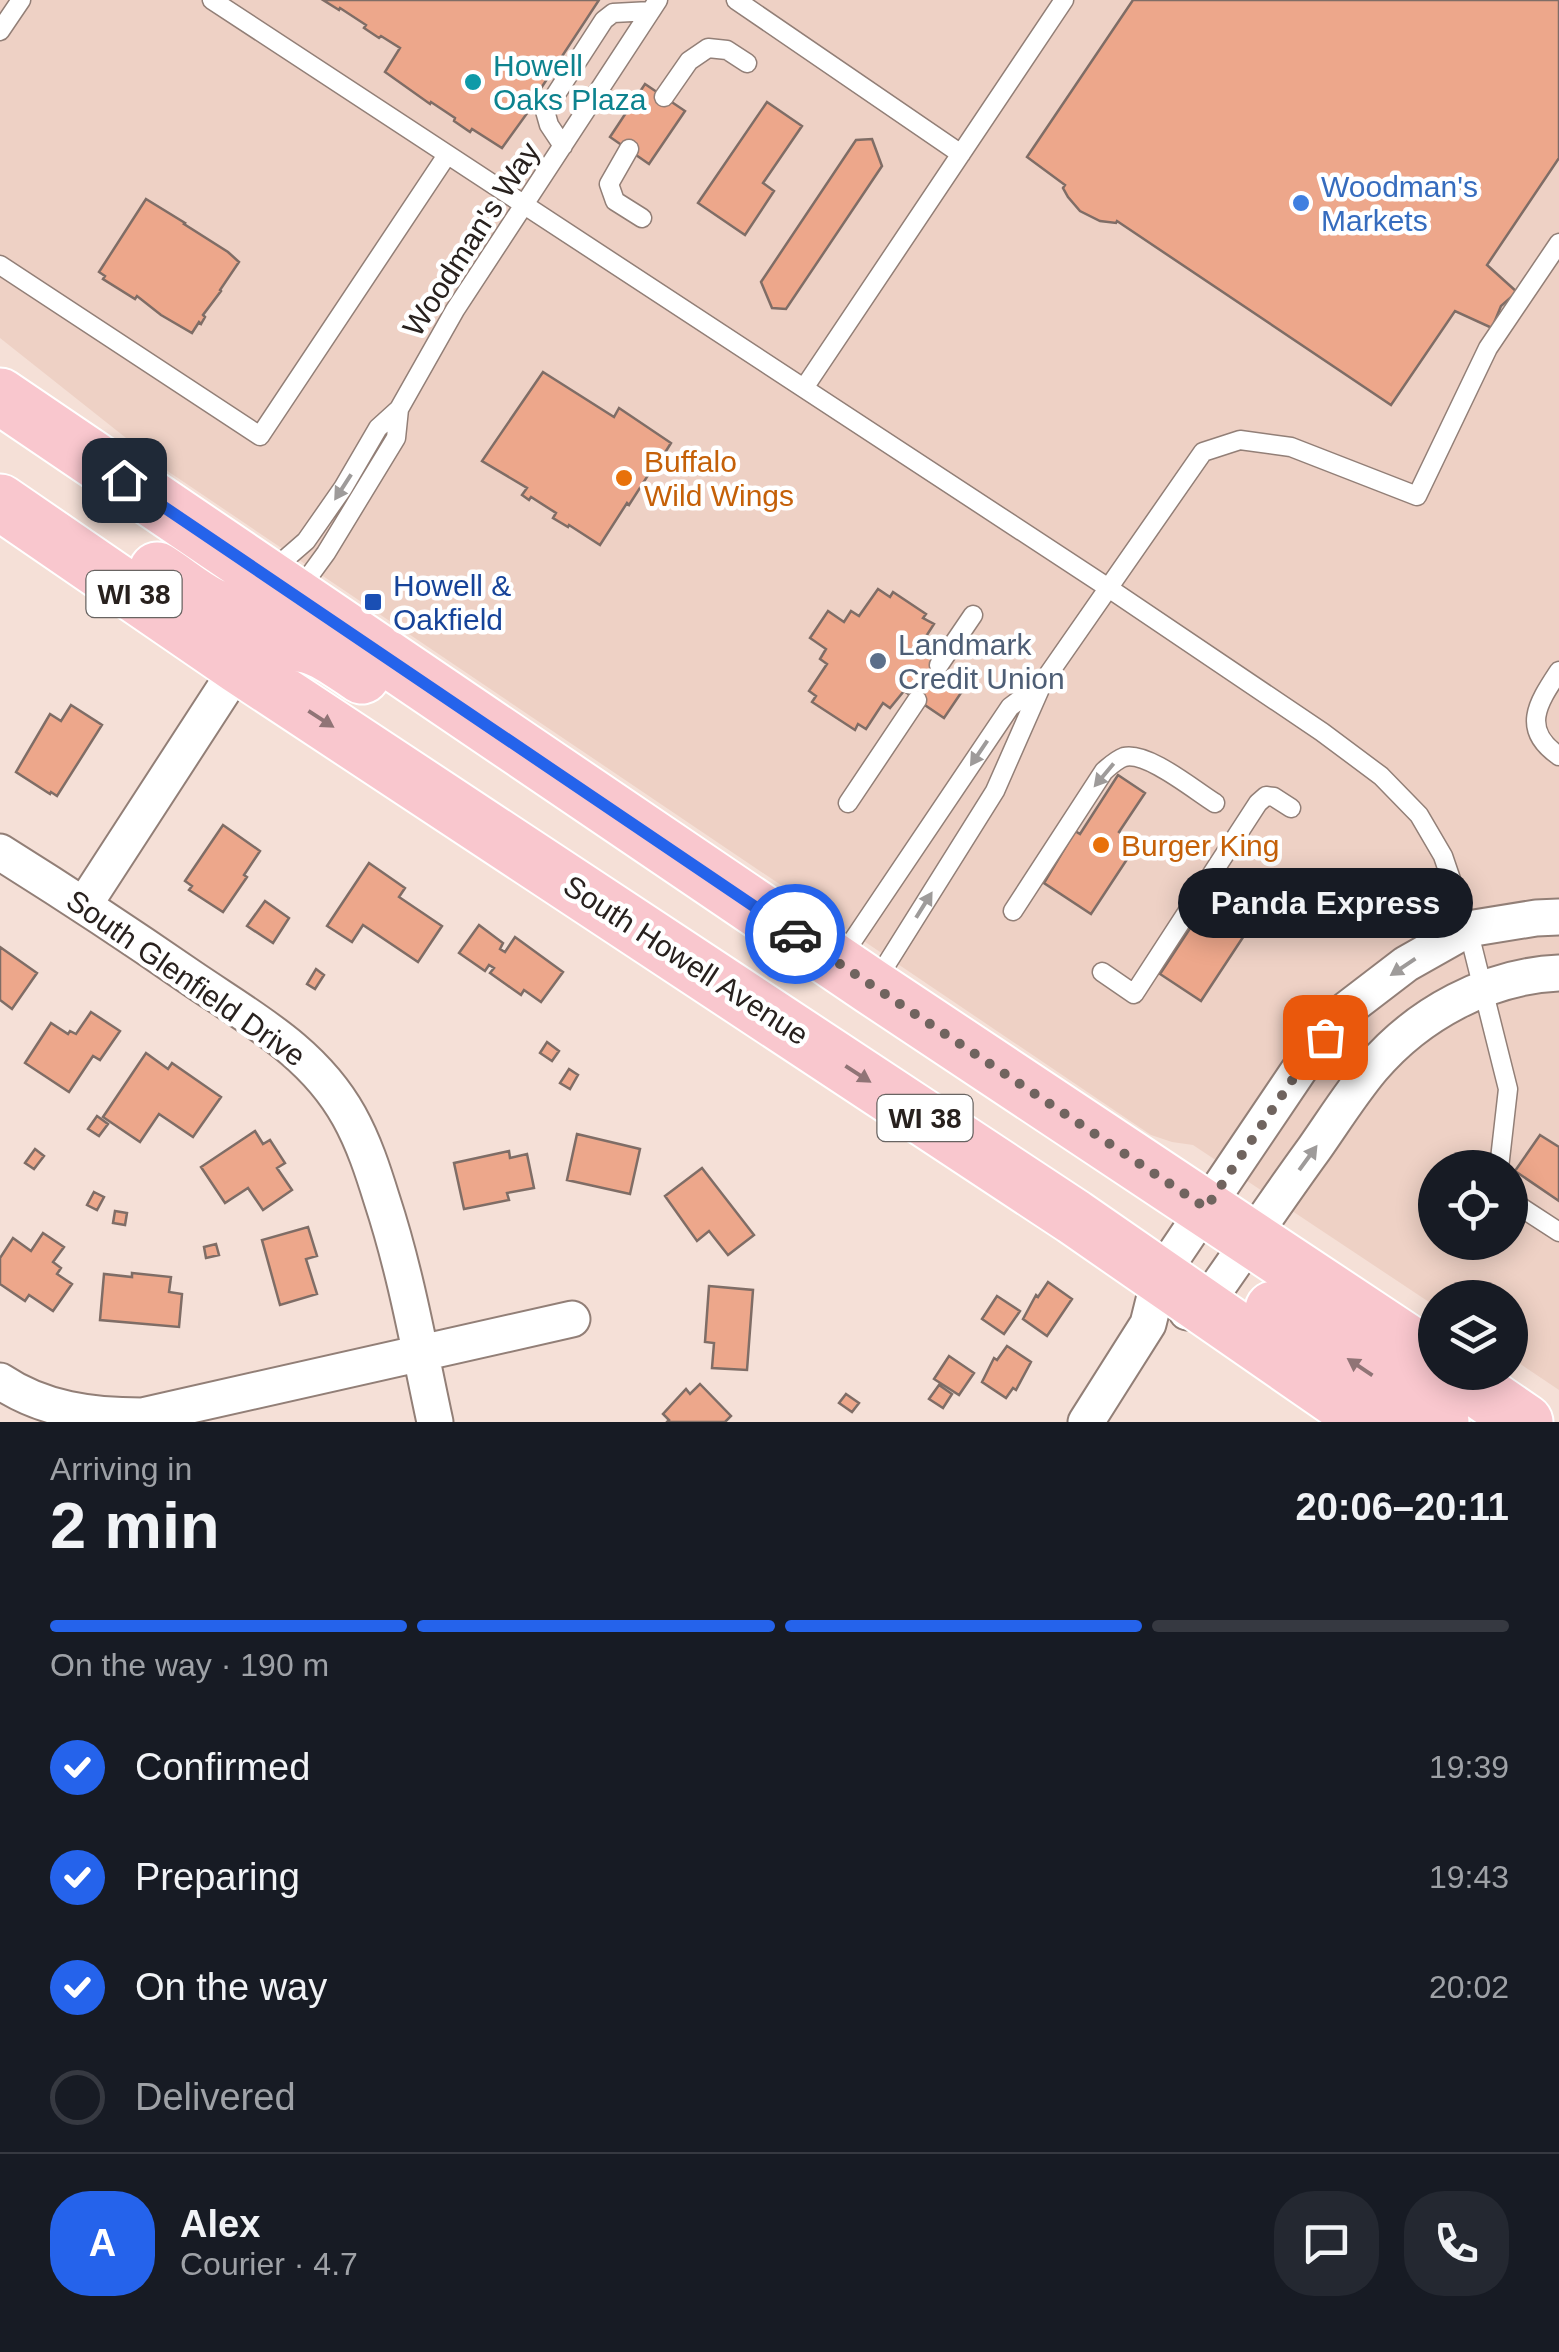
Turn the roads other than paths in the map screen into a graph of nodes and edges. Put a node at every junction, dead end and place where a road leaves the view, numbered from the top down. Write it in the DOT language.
graph roads {
  1 [pos="20,0"];
  2 [pos="212,0"];
  3 [pos="736,0"];
  4 [pos="1064,0"];
  5 [pos="655,6"];
  6 [pos="0,31"];
  7 [pos="747,63"];
  8 [pos="664,97"];
  9 [pos="563,146"];
  10 [pos="629,150"];
  11 [pos="961,154"];
  12 [pos="447,155"];
  13 [pos="524,206"];
  14 [pos="642,218"];
  15 [pos="1559,243"];
  16 [pos="0,264"];
  17 [pos="804,388"];
  18 [pos="0,396"];
  19 [pos="399,409"];
  20 [pos="0,434"];
  21 [pos="0,478"];
  22 [pos="0,502"];
  23 [pos="187,522"];
  24 [pos="278,584"];
  25 [pos="1107,588"];
  26 [pos="973,615"];
  27 [pos="939,665"];
  28 [pos="239,666"];
  29 [pos="1559,672"];
  30 [pos="1043,682"];
  31 [pos="917,700"];
  32 [pos="1559,756"];
  33 [pos="581,788"];
  34 [pos="848,803"];
  35 [pos="1215,804"];
  36 [pos="1291,808"];
  37 [pos="0,852"];
  38 [pos="84,905"];
  39 [pos="1013,911"];
  40 [pos="1559,917"];
  41 [pos="1468,929"];
  42 [pos="1102,972"];
  43 [pos="1559,974"];
  44 [pos="855,975"];
  45 [pos="1482,989"];
  46 [pos="1501,1150"];
  47 [pos="1206,1208"];
  48 [pos="1528,1212"];
  49 [pos="1559,1232"];
  50 [pos="1226,1275"];
  51 [pos="1154,1300"];
  52 [pos="572,1319"];
  53 [pos="422,1352"];
  54 [pos="1418,1354"];
  55 [pos="0,1381"];
  56 [pos="1478,1390"];
  57 [pos="435,1422"];
  58 [pos="1086,1422"];
  59 [pos="1370,1422"];
  60 [pos="1441,1422"];
  61 [pos="1525,1422"];
  1 -- 6 [label="lane"];
  2 -- 12 [label="lane"];
  3 -- 11 [label="lane"];
  4 -- 11 [label="lane"];
  5 -- 9 [label="lane, Woodman's Way"];
  5 -- 9 [label="lane"];
  7 -- 8 [label="lane"];
  9 -- 13 [label="lane, Woodman's Way"];
  10 -- 14 [label="lane"];
  11 -- 17 [label="lane"];
  12 -- 13 [label="lane"];
  12 -- 16 [label="lane"];
  13 -- 17 [label="lane"];
  13 -- 19 [label="lane, Woodman's Way"];
  15 -- 25 [label="lane"];
  17 -- 25 [label="lane"];
  18 -- 23 [label="main road, WI 38"];
  19 -- 24 [label="lane, Woodman's Way, one-way"];
  19 -- 24 [label="lane, Woodman's Way"];
  20 -- 23 [label="main road"];
  21 -- 24 [label="main road"];
  22 -- 28 [label="main road, South Howell Avenue / WI 38"];
  23 -- 24 [label="main road, WI 38"];
  24 -- 33 [label="main road, WI 38"];
  25 -- 30 [label="lane"];
  25 -- 41 [label="lane"];
  26 -- 27 [label="lane"];
  28 -- 33 [label="main road"];
  28 -- 38 [label="street"];
  28 -- 51 [label="main road, South Howell Avenue / WI 38, one-way"];
  29 -- 32 [label="lane"];
  44 -- 30 [label="lane, one-way"];
  30 -- 44 [label="lane, one-way"];
  31 -- 34 [label="lane"];
  33 -- 44 [label="main road, WI 38"];
  35 -- 39 [label="lane, one-way"];
  36 -- 42 [label="lane"];
  37 -- 38 [label="street, South Glenfield Drive"];
  38 -- 53 [label="street, South Glenfield Drive"];
  40 -- 41 [label="street"];
  41 -- 45 [label="lane"];
  41 -- 47 [label="street, one-way"];
  43 -- 45 [label="street"];
  44 -- 47 [label="main road, WI 38"];
  45 -- 46 [label="lane"];
  50 -- 45 [label="street, one-way"];
  47 -- 50 [label="main road, WI 38"];
  47 -- 51 [label="street"];
  48 -- 49 [label="lane"];
  50 -- 51 [label="main road"];
  50 -- 54 [label="main road, WI 38"];
  50 -- 59 [label="main road, WI 38"];
  60 -- 50 [label="main road, one-way"];
  51 -- 58 [label="street"];
  52 -- 53 [label="street"];
  53 -- 55 [label="street"];
  53 -- 57 [label="street, South Glenfield Drive"];
  56 -- 61 [label="main road"];
}
